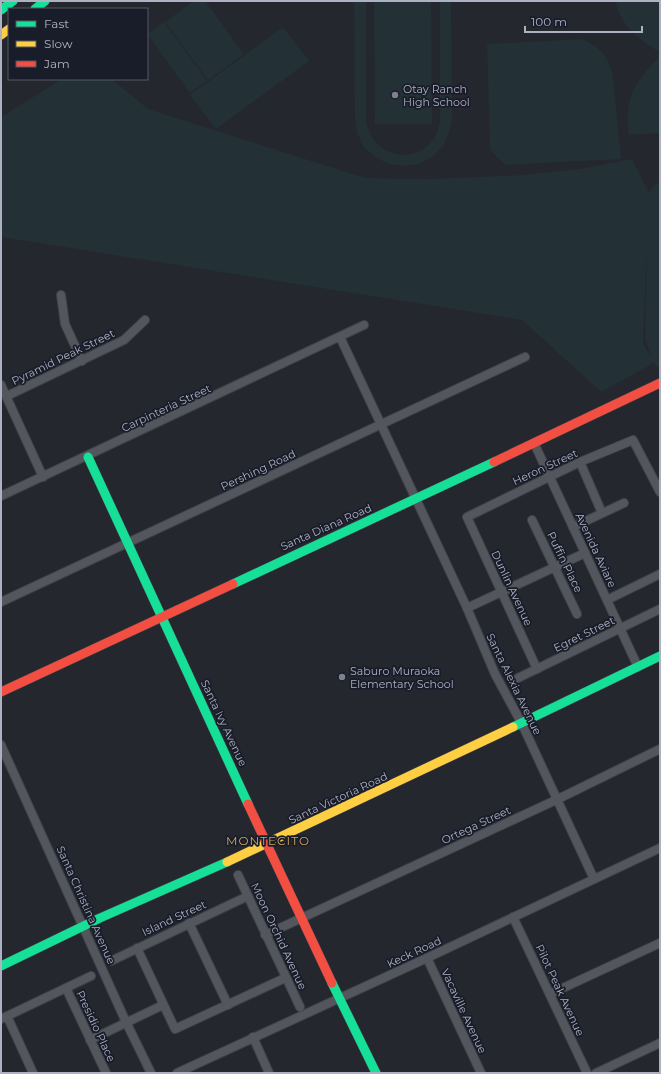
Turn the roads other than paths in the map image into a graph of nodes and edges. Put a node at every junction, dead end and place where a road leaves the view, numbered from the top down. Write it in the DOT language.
graph roads {
  1 [pos="13,1"];
  2 [pos="45,1"];
  3 [pos="36,8"];
  4 [pos="1,10"];
  5 [pos="61,295"];
  6 [pos="145,320"];
  7 [pos="364,325"];
  8 [pos="340,337"];
  9 [pos="525,357"];
  10 [pos="82,361"];
  11 [pos="660,383"];
  12 [pos="1,385"];
  13 [pos="7,396"];
  14 [pos="381,425"];
  15 [pos="534,443"];
  16 [pos="88,457"];
  17 [pos="580,462"];
  18 [pos="43,477"];
  19 [pos="550,477"];
  20 [pos="660,492"];
  21 [pos="1,496"];
  22 [pos="416,499"];
  23 [pos="624,503"];
  24 [pos="602,513"];
  25 [pos="467,517"];
  26 [pos="532,520"];
  27 [pos="573,527"];
  28 [pos="127,543"];
  29 [pos="585,553"];
  30 [pos="555,567"];
  31 [pos="660,574"];
  32 [pos="502,592"];
  33 [pos="607,600"];
  34 [pos="1,602"];
  35 [pos="467,608"];
  36 [pos="660,609"];
  37 [pos="577,614"];
  38 [pos="161,617"];
  39 [pos="620,628"];
  40 [pos="660,656"];
  41 [pos="638,667"];
  42 [pos="537,668"];
  43 [pos="518,678"];
  44 [pos="1,692"];
  45 [pos="522,724"];
  46 [pos="1,745"];
  47 [pos="660,749"];
  48 [pos="556,800"];
  49 [pos="267,844"];
  50 [pos="660,848"];
  51 [pos="238,875"];
  52 [pos="594,879"];
  53 [pos="248,896"];
  54 [pos="513,917"];
  55 [pos="301,919"];
  56 [pos="189,924"];
  57 [pos="83,926"];
  58 [pos="265,935"];
  59 [pos="660,943"];
  60 [pos="137,948"];
  61 [pos="427,958"];
  62 [pos="111,961"];
  63 [pos="1,966"];
  64 [pos="91,976"];
  65 [pos="286,978"];
  66 [pos="66,988"];
  67 [pos="550,994"];
  68 [pos="340,998"];
  69 [pos="228,1004"];
  70 [pos="163,1005"];
  71 [pos="300,1007"];
  72 [pos="4,1017"];
  73 [pos="126,1022"];
  74 [pos="253,1037"];
  75 [pos="90,1040"];
  76 [pos="660,1043"];
  77 [pos="33,1073"];
  78 [pos="106,1073"];
  79 [pos="151,1073"];
  80 [pos="177,1073"];
  81 [pos="269,1073"];
  82 [pos="376,1073"];
  83 [pos="481,1073"];
  84 [pos="587,1073"];
  85 [pos="596,1073"];
  1 -- 4 [label="street"];
  2 -- 3 [label="street"];
  5 -- 10 [label="street"];
  6 -- 10 [label="street, Pyramid Peak Street"];
  7 -- 8 [label="street, Carpinteria Street"];
  8 -- 14 [label="street"];
  8 -- 16 [label="street, Carpinteria Street"];
  9 -- 14 [label="street, Pershing Road"];
  10 -- 13 [label="street, Pyramid Peak Street"];
  11 -- 15 [label="street, Santa Diana Road"];
  12 -- 13 [label="street"];
  13 -- 18 [label="street"];
  14 -- 22 [label="street"];
  14 -- 28 [label="street, Pershing Road"];
  15 -- 19 [label="street, Avenida Aviare"];
  15 -- 22 [label="street, Santa Diana Road"];
  16 -- 18 [label="street, Carpinteria Street"];
  16 -- 28 [label="street, Santa Ivy Avenue"];
  17 -- 19 [label="street, Heron Street"];
  17 -- 20 [label="street, Heron Street"];
  17 -- 24 [label="street"];
  18 -- 21 [label="street, Carpinteria Street"];
  19 -- 25 [label="street, Heron Street"];
  19 -- 27 [label="street, Avenida Aviare"];
  22 -- 35 [label="street, Santa Alexia Avenue"];
  22 -- 38 [label="street, Santa Diana Road"];
  23 -- 24 [label="street"];
  24 -- 27 [label="street"];
  25 -- 32 [label="street, Dunlin Avenue"];
  26 -- 30 [label="street, Puffin Place"];
  27 -- 29 [label="street, Avenida Aviare"];
  28 -- 34 [label="street, Pershing Road"];
  28 -- 38 [label="street, Santa Ivy Avenue"];
  29 -- 30 [label="street"];
  29 -- 33 [label="street, Avenida Aviare"];
  30 -- 32 [label="street"];
  30 -- 37 [label="street, Puffin Place"];
  31 -- 33 [label="street"];
  32 -- 35 [label="street"];
  32 -- 42 [label="street, Dunlin Avenue"];
  33 -- 39 [label="street, Avenida Aviare"];
  35 -- 45 [label="street, Santa Alexia Avenue"];
  36 -- 39 [label="street, Egret Street"];
  38 -- 44 [label="street, Santa Diana Road"];
  38 -- 49 [label="street, Santa Ivy Avenue"];
  39 -- 41 [label="street, Avenida Aviare"];
  39 -- 42 [label="street, Egret Street"];
  40 -- 41 [label="street, Santa Victoria Road"];
  41 -- 45 [label="street, Santa Victoria Road"];
  42 -- 43 [label="street, Egret Street"];
  45 -- 48 [label="street, Santa Alexia Avenue"];
  45 -- 49 [label="street, Santa Victoria Road"];
  46 -- 57 [label="street, Santa Christina Avenue"];
  47 -- 48 [label="street, Ortega Street"];
  48 -- 52 [label="street, Santa Alexia Avenue"];
  48 -- 55 [label="street, Ortega Street"];
  49 -- 55 [label="street, Santa Ivy Avenue"];
  49 -- 57 [label="street, Santa Victoria Road"];
  50 -- 52 [label="street, Keck Road"];
  51 -- 53 [label="street, Moon Orchid Avenue"];
  52 -- 54 [label="street, Keck Road"];
  53 -- 56 [label="street, Island Street"];
  53 -- 58 [label="street, Moon Orchid Avenue"];
  54 -- 61 [label="street, Keck Road"];
  54 -- 67 [label="street, Pilot Peak Avenue"];
  55 -- 58 [label="street, Ortega Street"];
  55 -- 68 [label="street, Santa Ivy Avenue"];
  56 -- 60 [label="street, Island Street"];
  56 -- 69 [label="street"];
  57 -- 63 [label="street, Santa Victoria Road"];
  57 -- 73 [label="street, Santa Christina Avenue"];
  58 -- 65 [label="street, Moon Orchid Avenue"];
  59 -- 67 [label="street"];
  60 -- 62 [label="street, Island Street"];
  60 -- 70 [label="street"];
  61 -- 68 [label="street, Keck Road"];
  61 -- 83 [label="street, Vacaville Avenue"];
  64 -- 66 [label="street"];
  65 -- 69 [label="street"];
  65 -- 71 [label="street, Moon Orchid Avenue"];
  66 -- 72 [label="street"];
  66 -- 75 [label="street, Presidio Place"];
  67 -- 84 [label="street, Pilot Peak Avenue"];
  68 -- 74 [label="street, Keck Road"];
  68 -- 82 [label="street, Santa Ivy Avenue"];
  69 -- 70 [label="street"];
  70 -- 73 [label="street"];
  72 -- 77 [label="street"];
  73 -- 75 [label="street"];
  73 -- 79 [label="street, Santa Christina Avenue"];
  74 -- 80 [label="street, Keck Road"];
  74 -- 81 [label="street"];
  75 -- 78 [label="street, Presidio Place"];
  76 -- 85 [label="street"];
}
